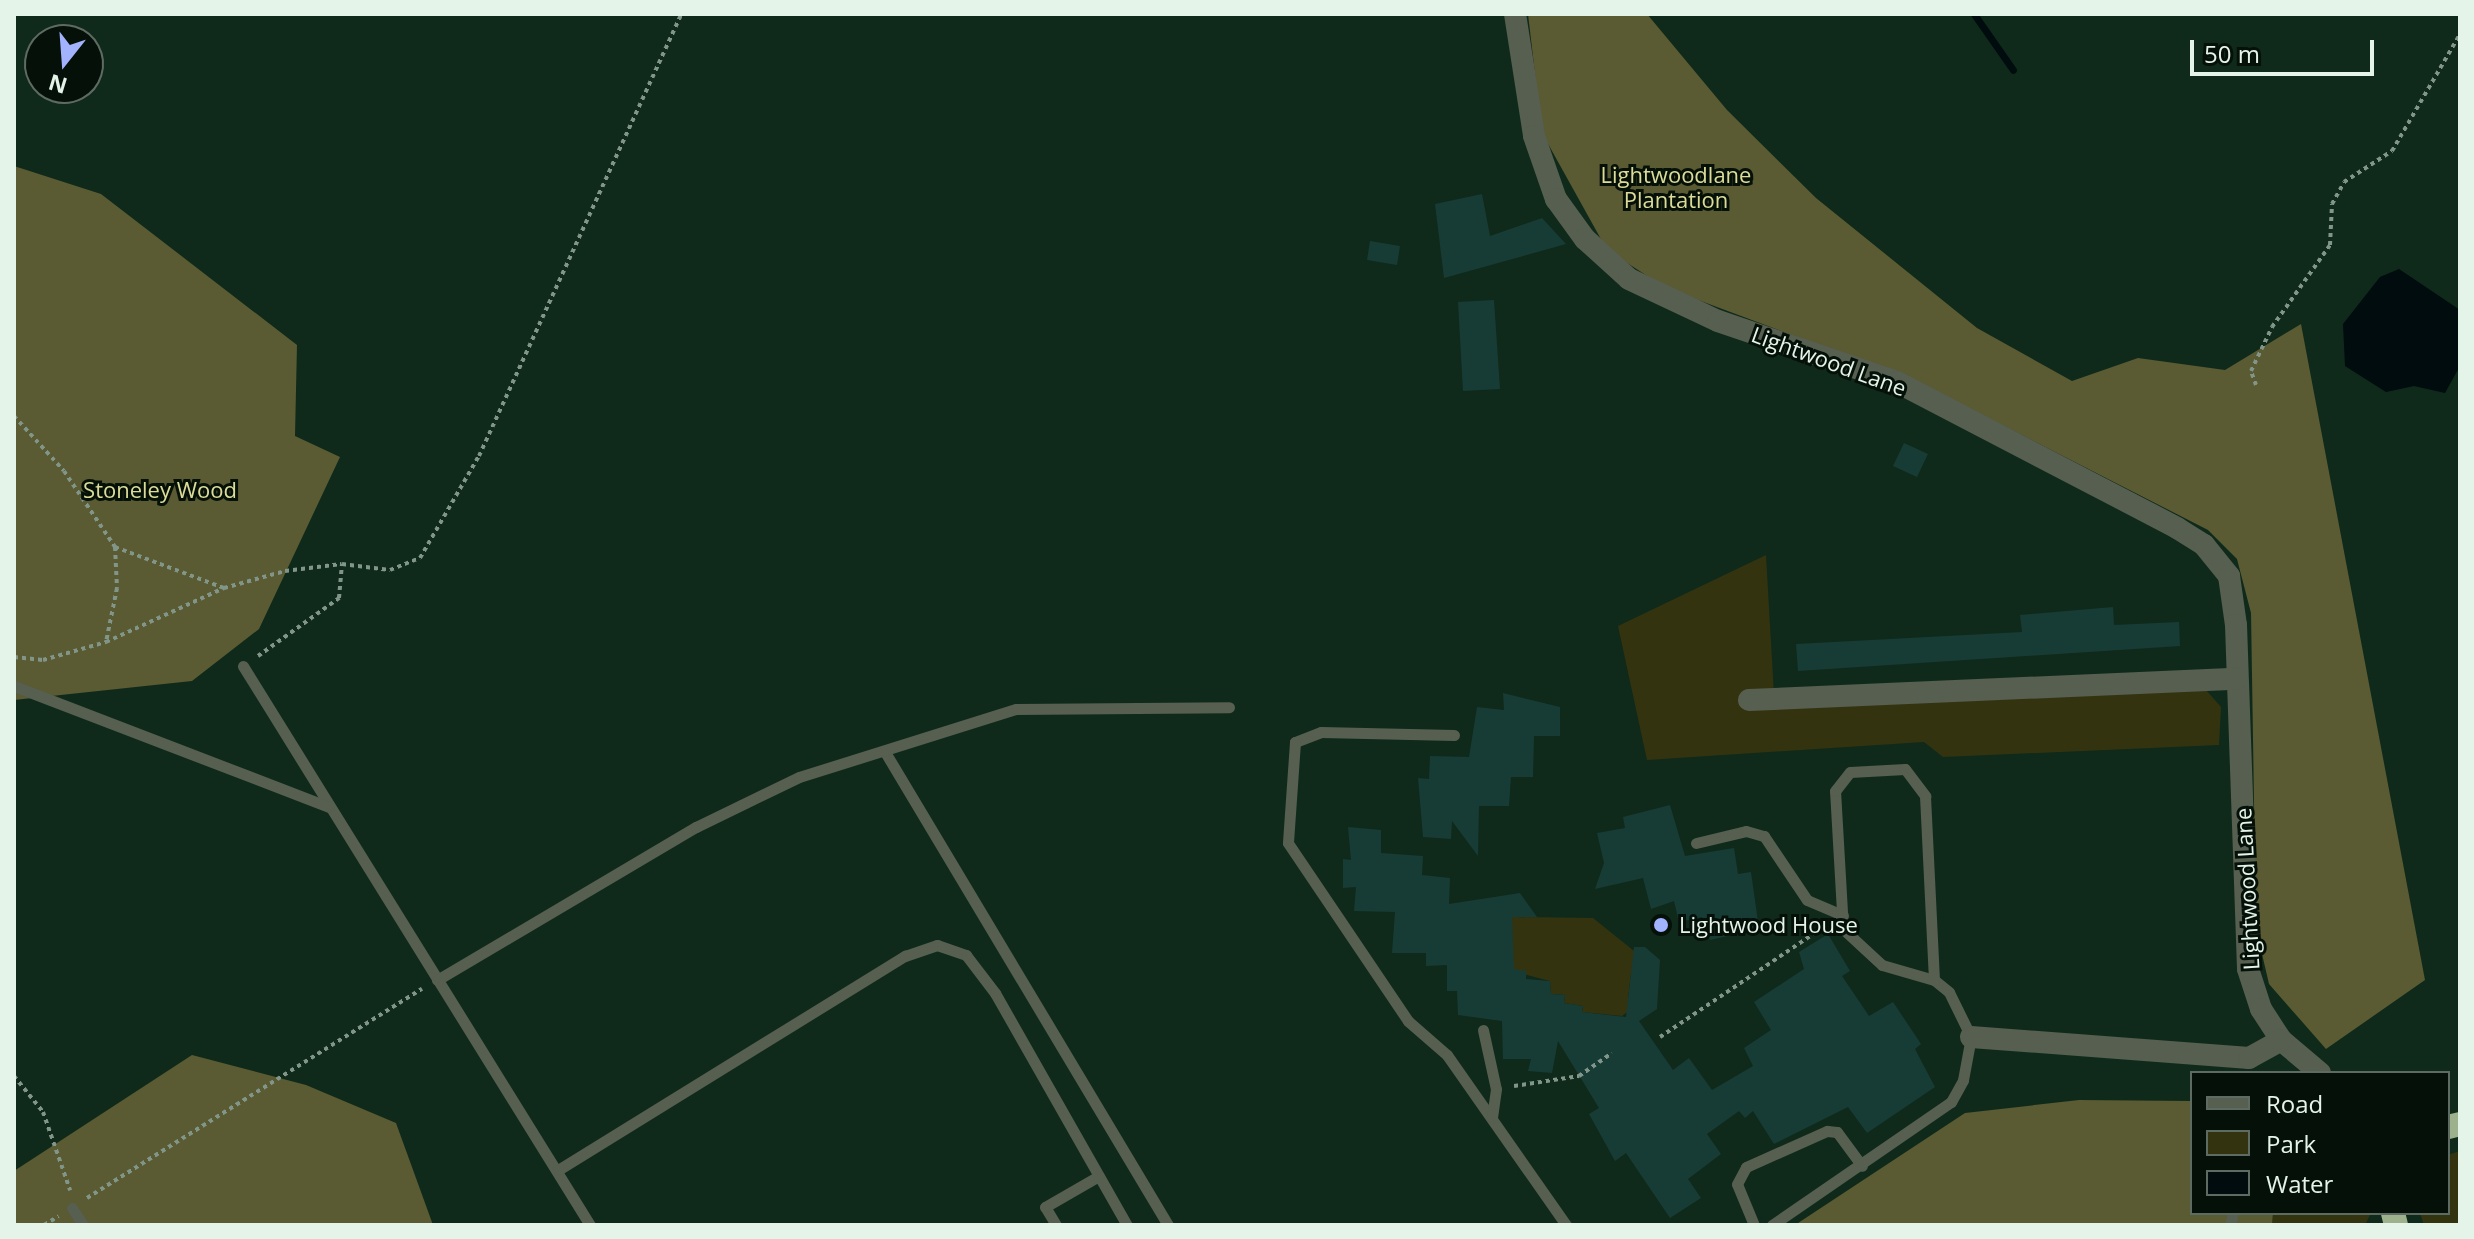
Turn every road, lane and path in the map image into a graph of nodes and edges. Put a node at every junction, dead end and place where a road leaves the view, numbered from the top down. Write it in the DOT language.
graph roads {
  1 [pos="681,14"];
  2 [pos="1515,14"];
  3 [pos="2460,34"];
  4 [pos="2256,385"];
  5 [pos="14,416"];
  6 [pos="115,547"];
  7 [pos="342,564"];
  8 [pos="224,588"];
  9 [pos="106,642"];
  10 [pos="14,657"];
  11 [pos="243,666"];
  12 [pos="2236,679"];
  13 [pos="14,686"];
  14 [pos="1749,700"];
  15 [pos="1229,707"];
  16 [pos="1454,735"];
  17 [pos="885,752"];
  18 [pos="330,807"];
  19 [pos="1696,843"];
  20 [pos="1843,915"];
  21 [pos="437,980"];
  22 [pos="1934,980"];
  23 [pos="1483,1030"];
  24 [pos="1660,1037"];
  25 [pos="1971,1037"];
  26 [pos="2281,1040"];
  27 [pos="1612,1053"];
  28 [pos="2248,1066"];
  29 [pos="2318,1071"];
  30 [pos="14,1076"];
  31 [pos="1496,1089"];
  32 [pos="1492,1117"];
  33 [pos="1862,1166"];
  34 [pos="558,1170"];
  35 [pos="1099,1176"];
  36 [pos="72,1208"];
  37 [pos="44,1225"];
  38 [pos="83,1225"];
  39 [pos="590,1225"];
  40 [pos="1056,1225"];
  41 [pos="1127,1225"];
  42 [pos="1168,1225"];
  43 [pos="1566,1225"];
  44 [pos="1754,1225"];
  45 [pos="1772,1225"];
  1 -- 7 [label="path"];
  2 -- 12 [label="street, Lightwood Lane"];
  3 -- 4 [label="path"];
  5 -- 6 [label="path"];
  6 -- 8 [label="path"];
  6 -- 9 [label="path"];
  7 -- 8 [label="path"];
  7 -- 11 [label="path"];
  8 -- 9 [label="path"];
  9 -- 10 [label="path"];
  11 -- 18 [label="lane"];
  12 -- 14 [label="street"];
  12 -- 26 [label="street, Lightwood Lane"];
  13 -- 18 [label="lane"];
  15 -- 17 [label="lane"];
  16 -- 32 [label="lane"];
  17 -- 21 [label="lane"];
  17 -- 42 [label="lane"];
  18 -- 21 [label="lane"];
  19 -- 20 [label="lane"];
  20 -- 22 [label="lane"];
  20 -- 22 [label="lane"];
  20 -- 24 [label="path"];
  21 -- 34 [label="lane"];
  21 -- 36 [label="path"];
  22 -- 25 [label="lane"];
  23 -- 31 [label="lane"];
  25 -- 28 [label="street"];
  25 -- 33 [label="lane"];
  26 -- 28 [label="street"];
  26 -- 29 [label="street, Lightwood Lane"];
  27 -- 31 [label="path"];
  30 -- 36 [label="path"];
  31 -- 32 [label="lane"];
  32 -- 43 [label="lane"];
  33 -- 44 [label="lane"];
  33 -- 45 [label="lane"];
  34 -- 35 [label="lane"];
  34 -- 39 [label="lane"];
  35 -- 40 [label="lane"];
  35 -- 41 [label="lane"];
  36 -- 37 [label="path"];
  36 -- 38 [label="lane"];
}
